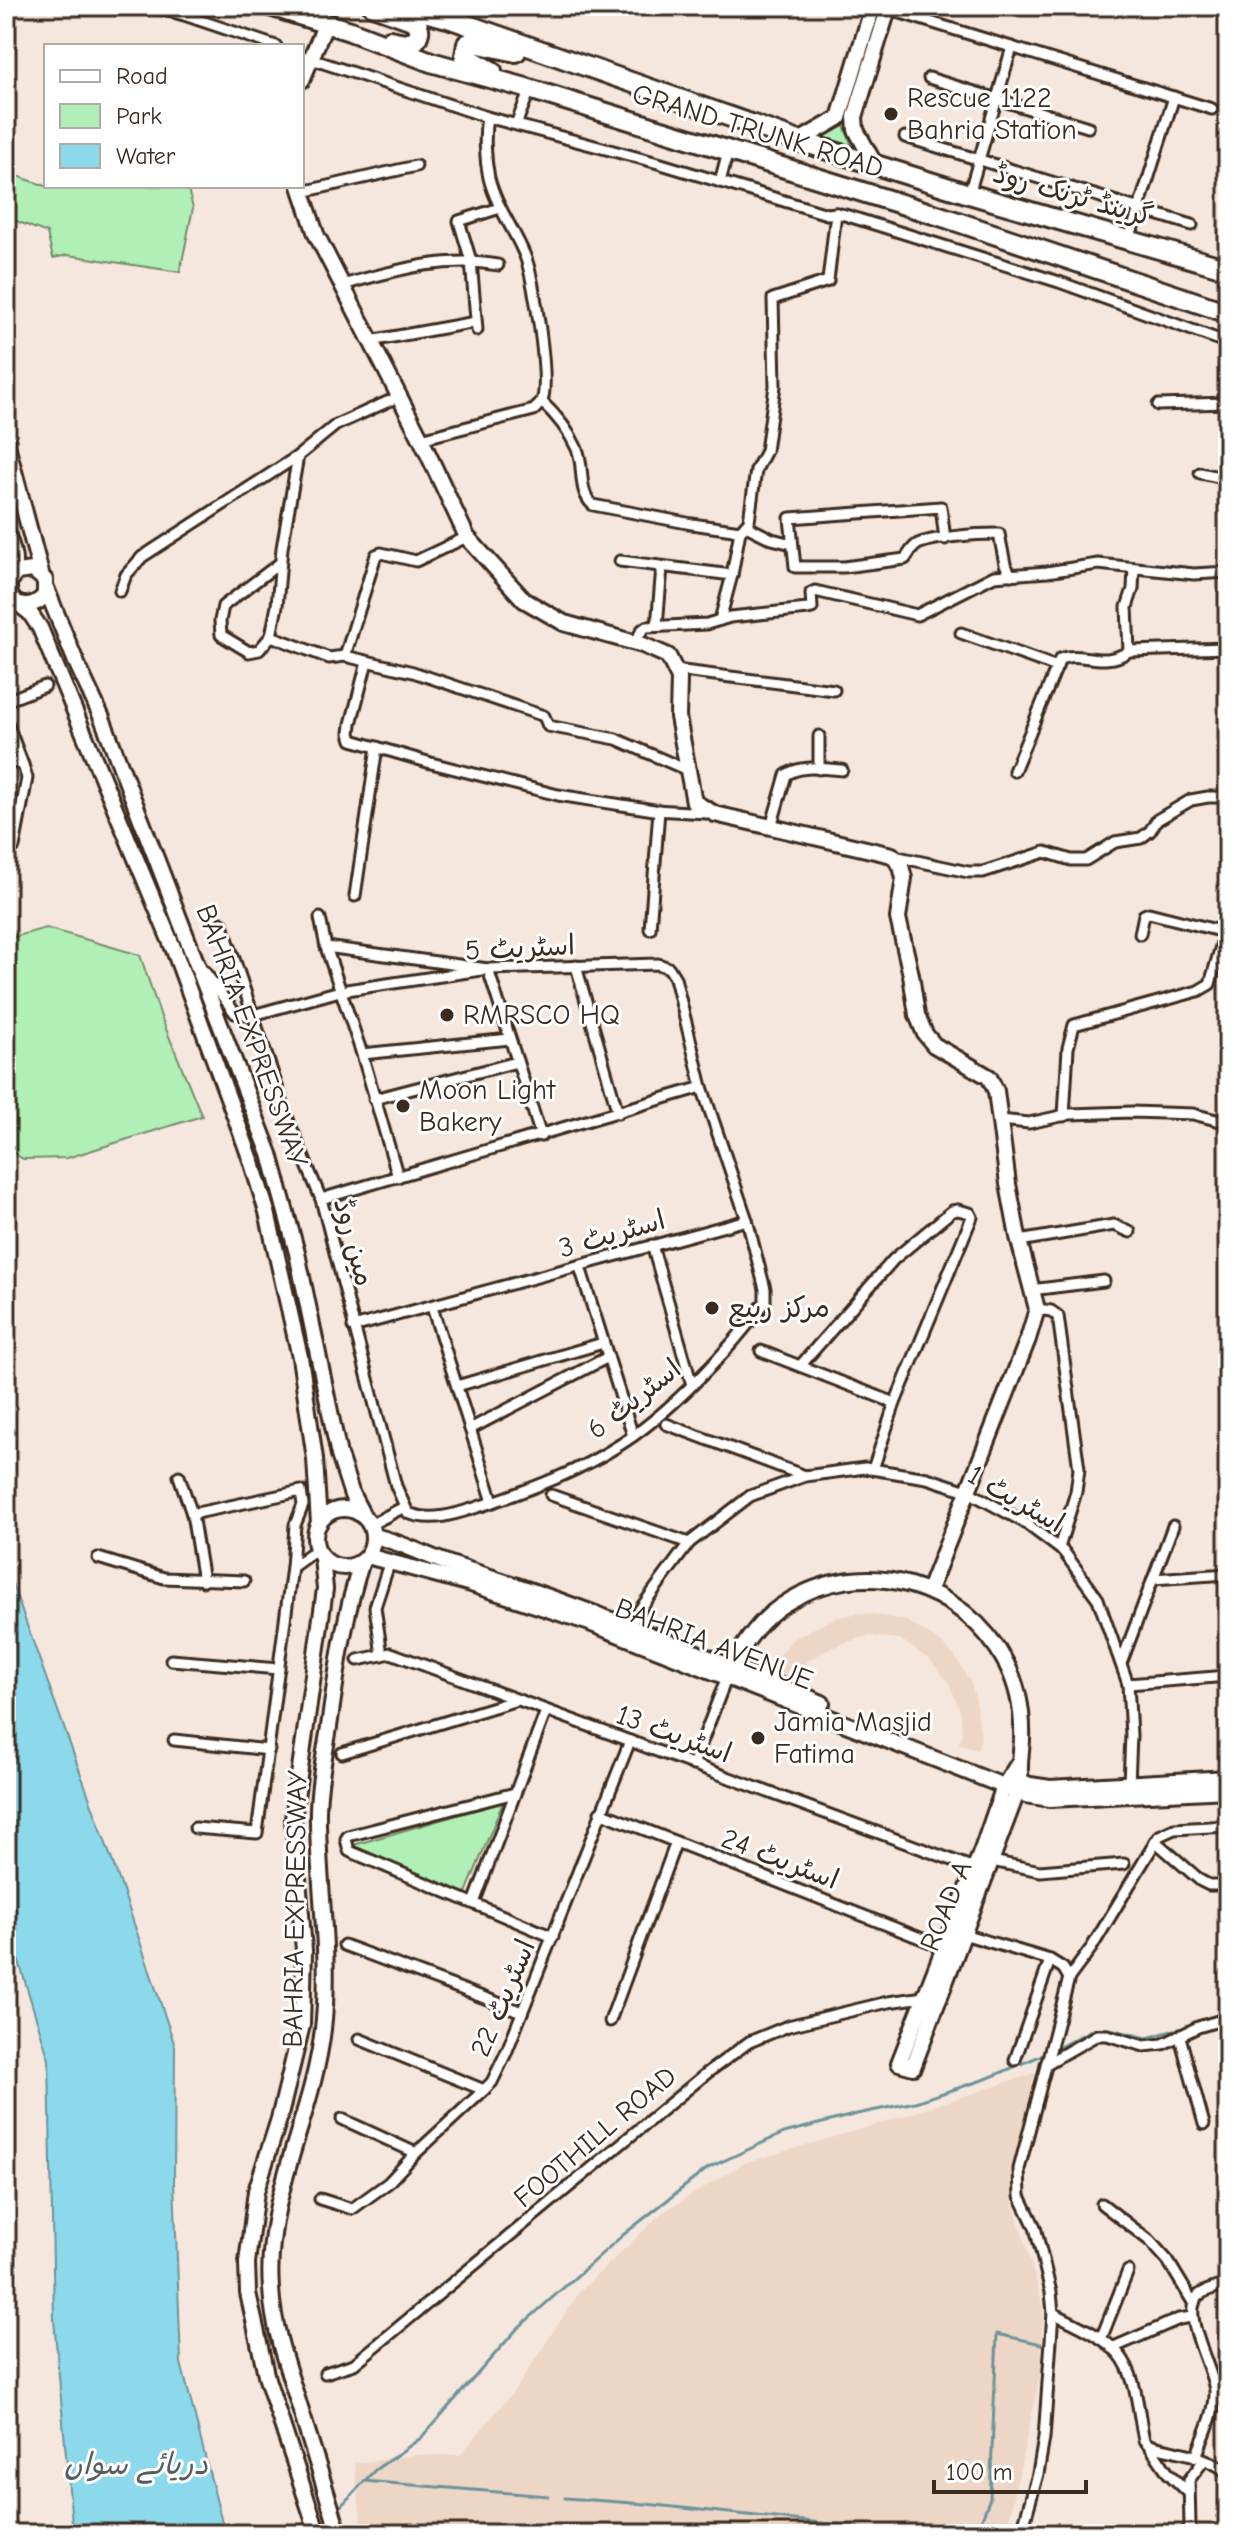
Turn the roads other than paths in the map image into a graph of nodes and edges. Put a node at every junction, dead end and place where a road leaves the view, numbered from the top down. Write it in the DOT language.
graph roads {
  1 [pos="150,6"];
  2 [pos="270,6"];
  3 [pos="373,6"];
  4 [pos="401,6"];
  5 [pos="883,7"];
  6 [pos="326,23"];
  7 [pos="350,31"];
  8 [pos="270,44"];
  9 [pos="1012,47"];
  10 [pos="306,57"];
  11 [pos="599,71"];
  12 [pos="929,78"];
  13 [pos="528,89"];
  14 [pos="1174,97"];
  15 [pos="996,99"];
  16 [pos="1212,109"];
  17 [pos="487,117"];
  18 [pos="516,124"];
  19 [pos="1088,127"];
  20 [pos="905,137"];
  21 [pos="799,141"];
  22 [pos="728,151"];
  23 [pos="980,160"];
  24 [pos="874,163"];
  25 [pos="416,166"];
  26 [pos="720,182"];
  27 [pos="301,189"];
  28 [pos="969,194"];
  29 [pos="500,208"];
  30 [pos="1139,209"];
  31 [pos="836,213"];
  32 [pos="1192,225"];
  33 [pos="1132,241"];
  34 [pos="1068,258"];
  35 [pos="471,261"];
  36 [pos="498,265"];
  37 [pos="1228,269"];
  38 [pos="1116,274"];
  39 [pos="1059,282"];
  40 [pos="1228,282"];
  41 [pos="342,285"];
  42 [pos="1228,301"];
  43 [pos="1228,313"];
  44 [pos="370,341"];
  45 [pos="1228,343"];
  46 [pos="398,397"];
  47 [pos="542,402"];
  48 [pos="1228,403"];
  49 [pos="1158,405"];
  50 [pos="421,439"];
  51 [pos="6,441"];
  52 [pos="298,456"];
  53 [pos="1200,473"];
  54 [pos="1228,475"];
  55 [pos="743,528"];
  56 [pos="6,530"];
  57 [pos="467,537"];
  58 [pos="945,539"];
  59 [pos="792,544"];
  60 [pos="620,561"];
  61 [pos="280,563"];
  62 [pos="662,567"];
  63 [pos="1134,568"];
  64 [pos="1228,572"];
  65 [pos="732,575"];
  66 [pos="1011,575"];
  67 [pos="44,582"];
  68 [pos="8,583"];
  69 [pos="120,591"];
  70 [pos="13,606"];
  71 [pos="720,620"];
  72 [pos="657,626"];
  73 [pos="961,633"];
  74 [pos="271,636"];
  75 [pos="635,643"];
  76 [pos="1228,648"];
  77 [pos="1129,651"];
  78 [pos="345,656"];
  79 [pos="367,662"];
  80 [pos="1057,667"];
  81 [pos="675,670"];
  82 [pos="45,686"];
  83 [pos="834,690"];
  84 [pos="6,701"];
  85 [pos="6,720"];
  86 [pos="819,736"];
  87 [pos="377,747"];
  88 [pos="6,760"];
  89 [pos="23,765"];
  90 [pos="819,769"];
  91 [pos="687,770"];
  92 [pos="842,770"];
  93 [pos="1014,771"];
  94 [pos="1228,797"];
  95 [pos="659,810"];
  96 [pos="715,814"];
  97 [pos="771,827"];
  98 [pos="6,852"];
  99 [pos="892,855"];
  100 [pos="355,896"];
  101 [pos="320,918"];
  102 [pos="222,923"];
  103 [pos="650,929"];
  104 [pos="1228,933"];
  105 [pos="1140,934"];
  106 [pos="326,947"];
  107 [pos="197,962"];
  108 [pos="576,966"];
  109 [pos="488,969"];
  110 [pos="340,991"];
  111 [pos="253,1015"];
  112 [pos="510,1039"];
  113 [pos="362,1054"];
  114 [pos="517,1062"];
  115 [pos="702,1087"];
  116 [pos="374,1099"];
  117 [pos="618,1113"];
  118 [pos="1064,1116"];
  119 [pos="1000,1120"];
  120 [pos="1228,1123"];
  121 [pos="541,1136"];
  122 [pos="398,1177"];
  123 [pos="321,1199"];
  124 [pos="747,1220"];
  125 [pos="1130,1232"];
  126 [pos="1019,1241"];
  127 [pos="652,1245"];
  128 [pos="580,1267"];
  129 [pos="1104,1281"];
  130 [pos="1031,1290"];
  131 [pos="432,1307"];
  132 [pos="1037,1309"];
  133 [pos="353,1327"];
  134 [pos="603,1343"];
  135 [pos="761,1351"];
  136 [pos="608,1357"];
  137 [pos="800,1366"];
  138 [pos="692,1385"];
  139 [pos="457,1386"];
  140 [pos="895,1403"];
  141 [pos="666,1424"];
  142 [pos="470,1429"];
  143 [pos="633,1436"];
  144 [pos="873,1469"];
  145 [pos="179,1476"];
  146 [pos="805,1476"];
  147 [pos="967,1491"];
  148 [pos="551,1495"];
  149 [pos="493,1502"];
  150 [pos="404,1507"];
  151 [pos="192,1514"];
  152 [pos="319,1524"];
  153 [pos="368,1525"];
  154 [pos="1173,1526"];
  155 [pos="689,1543"];
  156 [pos="1059,1548"];
  157 [pos="320,1554"];
  158 [pos="98,1558"];
  159 [pos="364,1558"];
  160 [pos="390,1561"];
  161 [pos="292,1567"];
  162 [pos="1228,1574"];
  163 [pos="1153,1579"];
  164 [pos="203,1581"];
  165 [pos="244,1581"];
  166 [pos="929,1590"];
  167 [pos="628,1632"];
  168 [pos="382,1655"];
  169 [pos="171,1660"];
  170 [pos="358,1660"];
  171 [pos="1122,1662"];
  172 [pos="279,1669"];
  173 [pos="729,1671"];
  174 [pos="1228,1676"];
  175 [pos="1128,1684"];
  176 [pos="517,1700"];
  177 [pos="546,1711"];
  178 [pos="174,1740"];
  179 [pos="630,1741"];
  180 [pos="269,1750"];
  181 [pos="342,1753"];
  182 [pos="693,1765"];
  183 [pos="1228,1778"];
  184 [pos="1012,1784"];
  185 [pos="1129,1784"];
  186 [pos="1228,1790"];
  187 [pos="515,1793"];
  188 [pos="600,1812"];
  189 [pos="1228,1826"];
  190 [pos="195,1828"];
  191 [pos="1155,1841"];
  192 [pos="676,1842"];
  193 [pos="992,1861"];
  194 [pos="1124,1864"];
  195 [pos="974,1868"];
  196 [pos="1228,1885"];
  197 [pos="474,1903"];
  198 [pos="956,1932"];
  199 [pos="553,1937"];
  200 [pos="344,1945"];
  201 [pos="943,1947"];
  202 [pos="1050,1960"];
  203 [pos="1069,1978"];
  204 [pos="924,1997"];
  205 [pos="522,2012"];
  206 [pos="1228,2018"];
  207 [pos="610,2021"];
  208 [pos="1180,2037"];
  209 [pos="359,2039"];
  210 [pos="1015,2060"];
  211 [pos="1046,2061"];
  212 [pos="484,2090"];
  213 [pos="342,2119"];
  214 [pos="1204,2124"];
  215 [pos="416,2153"];
  216 [pos="320,2199"];
  217 [pos="1102,2204"];
  218 [pos="1128,2271"];
  219 [pos="1228,2284"];
  220 [pos="1194,2304"];
  221 [pos="1053,2313"];
  222 [pos="1192,2317"];
  223 [pos="1101,2339"];
  224 [pos="1112,2348"];
  225 [pos="325,2373"];
  226 [pos="1149,2445"];
  227 [pos="1200,2458"];
  228 [pos="1228,2475"];
  229 [pos="1188,2492"];
  230 [pos="318,2534"];
  231 [pos="339,2534"];
  232 [pos="1021,2534"];
  233 [pos="1182,2534"];
  1 -- 8 [label="street"];
  2 -- 6 [label="highway, GRAND TRUNK ROAD"];
  3 -- 7 [label="highway"];
  4 -- 11 [label="highway, گرینڈ ٹرنک روڈ"];
  5 -- 9 [label="street"];
  5 -- 21 [label="main road"];
  5 -- 24 [label="main road"];
  6 -- 7 [label="highway, GRAND TRUNK ROAD"];
  6 -- 10 [label="main road"];
  7 -- 13 [label="highway, GRAND TRUNK ROAD"];
  9 -- 14 [label="street"];
  9 -- 15 [label="street"];
  10 -- 17 [label="street"];
  11 -- 13 [label="highway"];
  11 -- 21 [label="highway, گرینڈ ٹرنک روڈ"];
  12 -- 15 [label="street"];
  13 -- 18 [label="street"];
  13 -- 22 [label="highway, GRAND TRUNK ROAD"];
  14 -- 16 [label="street"];
  14 -- 30 [label="street"];
  15 -- 19 [label="street"];
  15 -- 23 [label="street"];
  17 -- 18 [label="street"];
  17 -- 29 [label="street"];
  18 -- 26 [label="street"];
  20 -- 23 [label="street"];
  21 -- 24 [label="highway, گرینڈ ٹرنک روڈ"];
  22 -- 26 [label="street"];
  22 -- 34 [label="highway, GRAND TRUNK ROAD"];
  23 -- 28 [label="street"];
  23 -- 30 [label="street"];
  24 -- 28 [label="highway, گرینڈ ٹرنک روڈ"];
  25 -- 27 [label="street"];
  26 -- 31 [label="street"];
  27 -- 41 [label="main road"];
  28 -- 33 [label="highway, گرینڈ ٹرنک روڈ"];
  29 -- 35 [label="street"];
  29 -- 47 [label="street"];
  30 -- 32 [label="street"];
  30 -- 33 [label="street"];
  31 -- 39 [label="street"];
  31 -- 55 [label="street"];
  33 -- 37 [label="highway, گرینڈ ٹرنک روڈ"];
  33 -- 40 [label="highway"];
  34 -- 38 [label="highway, GRAND TRUNK ROAD"];
  34 -- 39 [label="street"];
  35 -- 36 [label="street"];
  35 -- 41 [label="street"];
  35 -- 44 [label="street"];
  38 -- 42 [label="highway"];
  38 -- 43 [label="highway, GRAND TRUNK ROAD"];
  39 -- 45 [label="street"];
  41 -- 44 [label="main road"];
  44 -- 46 [label="main road"];
  46 -- 50 [label="main road"];
  46 -- 52 [label="street"];
  47 -- 50 [label="street"];
  47 -- 55 [label="street"];
  48 -- 49 [label="street"];
  50 -- 57 [label="main road"];
  51 -- 67 [label="main road, BAHRIA EXPRESSWAY"];
  52 -- 61 [label="street"];
  52 -- 69 [label="street"];
  53 -- 54 [label="street"];
  55 -- 59 [label="street"];
  55 -- 65 [label="street"];
  56 -- 68 [label="main road"];
  57 -- 75 [label="main road"];
  57 -- 78 [label="street"];
  58 -- 59 [label="street"];
  58 -- 59 [label="street"];
  58 -- 66 [label="street"];
  60 -- 62 [label="street"];
  61 -- 74 [label="street"];
  61 -- 74 [label="street"];
  62 -- 65 [label="street"];
  62 -- 72 [label="street"];
  63 -- 64 [label="street"];
  63 -- 66 [label="street"];
  63 -- 77 [label="street"];
  65 -- 71 [label="street"];
  66 -- 71 [label="street"];
  67 -- 68 [label="main road"];
  67 -- 70 [label="main road"];
  67 -- 107 [label="main road, BAHRIA EXPRESSWAY"];
  68 -- 70 [label="main road"];
  70 -- 152 [label="main road, BAHRIA EXPRESSWAY"];
  71 -- 72 [label="street"];
  72 -- 75 [label="street"];
  73 -- 80 [label="street"];
  74 -- 78 [label="street"];
  75 -- 81 [label="main road"];
  76 -- 77 [label="street"];
  77 -- 80 [label="street"];
  78 -- 79 [label="street"];
  79 -- 87 [label="street"];
  79 -- 91 [label="street"];
  80 -- 93 [label="street"];
  81 -- 83 [label="street"];
  81 -- 91 [label="main road"];
  82 -- 84 [label="street"];
  85 -- 89 [label="street"];
  86 -- 90 [label="street"];
  87 -- 95 [label="street"];
  87 -- 100 [label="street"];
  88 -- 89 [label="street"];
  89 -- 98 [label="street"];
  90 -- 92 [label="street"];
  90 -- 97 [label="street"];
  91 -- 96 [label="main road"];
  94 -- 99 [label="street"];
  95 -- 96 [label="street"];
  95 -- 103 [label="street"];
  96 -- 97 [label="main road"];
  97 -- 99 [label="main road"];
  99 -- 119 [label="main road"];
  101 -- 106 [label="street"];
  102 -- 111 [label="street, مین روڈ"];
  104 -- 105 [label="street"];
  104 -- 118 [label="street"];
  106 -- 109 [label="street"];
  106 -- 110 [label="street"];
  107 -- 111 [label="street"];
  107 -- 153 [label="main road, BAHRIA EXPRESSWAY"];
  108 -- 109 [label="street, اسٹریٹ 5"];
  108 -- 115 [label="street, اسٹریٹ 5"];
  108 -- 117 [label="street"];
  109 -- 110 [label="street, اسٹریٹ 5"];
  109 -- 112 [label="street"];
  110 -- 111 [label="street, اسٹریٹ 5"];
  110 -- 113 [label="street"];
  111 -- 123 [label="street, مین روڈ"];
  112 -- 113 [label="street"];
  112 -- 114 [label="street"];
  113 -- 116 [label="street"];
  114 -- 116 [label="street"];
  114 -- 121 [label="street"];
  115 -- 117 [label="street"];
  115 -- 124 [label="street"];
  116 -- 122 [label="street"];
  117 -- 121 [label="street"];
  118 -- 119 [label="street"];
  118 -- 120 [label="street"];
  119 -- 126 [label="main road"];
  121 -- 122 [label="street"];
  122 -- 123 [label="street"];
  123 -- 133 [label="street, مین روڈ"];
  124 -- 127 [label="street, اسٹریٹ 3"];
  124 -- 138 [label="street, اسٹریٹ 6"];
  125 -- 126 [label="street"];
  126 -- 130 [label="main road"];
  127 -- 128 [label="street, اسٹریٹ 3"];
  127 -- 138 [label="street"];
  128 -- 131 [label="street, اسٹریٹ 3"];
  128 -- 134 [label="street"];
  129 -- 130 [label="street"];
  130 -- 132 [label="main road"];
  131 -- 133 [label="street, اسٹریٹ 3"];
  131 -- 139 [label="street"];
  132 -- 147 [label="main road"];
  132 -- 156 [label="street"];
  133 -- 150 [label="street, مین روڈ"];
  134 -- 136 [label="street"];
  134 -- 139 [label="street"];
  135 -- 137 [label="street"];
  136 -- 142 [label="street"];
  136 -- 143 [label="street"];
  137 -- 140 [label="street"];
  137 -- 140 [label="street"];
  138 -- 143 [label="street, اسٹریٹ 6"];
  139 -- 142 [label="street"];
  140 -- 144 [label="street"];
  141 -- 146 [label="street"];
  142 -- 149 [label="street"];
  143 -- 149 [label="street, اسٹریٹ 6"];
  144 -- 146 [label="street, اسٹریٹ 1"];
  144 -- 147 [label="street, اسٹریٹ 1"];
  145 -- 151 [label="street"];
  146 -- 155 [label="street, اسٹریٹ 1"];
  147 -- 156 [label="street, اسٹریٹ 1"];
  147 -- 166 [label="main road"];
  148 -- 155 [label="street"];
  149 -- 150 [label="street, اسٹریٹ 6"];
  150 -- 153 [label="street"];
  151 -- 161 [label="street"];
  151 -- 164 [label="street"];
  152 -- 153 [label="main road"];
  152 -- 157 [label="main road"];
  153 -- 159 [label="main road"];
  153 -- 167 [label="main road, BAHRIA AVENUE"];
  154 -- 163 [label="street"];
  155 -- 167 [label="street, اسٹریٹ 1"];
  156 -- 171 [label="street, اسٹریٹ 1"];
  157 -- 159 [label="main road"];
  157 -- 161 [label="street"];
  157 -- 230 [label="main road, BAHRIA EXPRESSWAY"];
  158 -- 164 [label="street"];
  159 -- 160 [label="main road, BAHRIA AVENUE"];
  159 -- 231 [label="main road, BAHRIA EXPRESSWAY"];
  160 -- 167 [label="main road, BAHRIA AVENUE"];
  160 -- 168 [label="street"];
  161 -- 172 [label="street"];
  162 -- 163 [label="street"];
  163 -- 171 [label="street"];
  164 -- 165 [label="street"];
  166 -- 173 [label="main road, ROAD A"];
  166 -- 184 [label="main road, ROAD A"];
  167 -- 173 [label="main road, BAHRIA AVENUE"];
  168 -- 170 [label="street, اسٹریٹ 13"];
  168 -- 176 [label="street, اسٹریٹ 13"];
  169 -- 172 [label="street"];
  171 -- 175 [label="street, اسٹریٹ 1"];
  172 -- 180 [label="street"];
  173 -- 182 [label="street"];
  173 -- 184 [label="main road, BAHRIA AVENUE"];
  174 -- 175 [label="street"];
  175 -- 185 [label="street, اسٹریٹ 1"];
  176 -- 177 [label="street, اسٹریٹ 13"];
  176 -- 181 [label="street"];
  177 -- 179 [label="street, اسٹریٹ 13"];
  177 -- 187 [label="street"];
  178 -- 180 [label="street"];
  179 -- 182 [label="street, اسٹریٹ 13"];
  179 -- 188 [label="street, اسٹریٹ 22"];
  180 -- 190 [label="street"];
  182 -- 195 [label="street, اسٹریٹ 13"];
  183 -- 185 [label="main road, BAHRIA AVENUE"];
  184 -- 185 [label="main road, BAHRIA AVENUE"];
  184 -- 186 [label="main road, BAHRIA AVENUE"];
  184 -- 193 [label="main road, ROAD A"];
  184 -- 195 [label="main road, ROAD A"];
  187 -- 197 [label="street"];
  187 -- 197 [label="street"];
  188 -- 192 [label="street, اسٹریٹ 24"];
  188 -- 199 [label="street, اسٹریٹ 22"];
  189 -- 191 [label="street"];
  191 -- 196 [label="street"];
  191 -- 203 [label="street"];
  192 -- 201 [label="street, اسٹریٹ 24"];
  192 -- 207 [label="street"];
  193 -- 194 [label="street"];
  193 -- 198 [label="main road, ROAD A"];
  195 -- 198 [label="main road, ROAD A"];
  197 -- 199 [label="street"];
  198 -- 201 [label="main road, ROAD A"];
  198 -- 202 [label="street"];
  198 -- 204 [label="main road, ROAD A"];
  199 -- 205 [label="street, اسٹریٹ 22"];
  200 -- 205 [label="street"];
  201 -- 204 [label="main road, ROAD A"];
  202 -- 203 [label="street"];
  202 -- 210 [label="street"];
  203 -- 211 [label="street"];
  204 -- 225 [label="street, FOOTHILL ROAD"];
  205 -- 212 [label="street, اسٹریٹ 22"];
  206 -- 208 [label="street"];
  208 -- 211 [label="street"];
  208 -- 214 [label="street"];
  209 -- 212 [label="street"];
  211 -- 221 [label="street"];
  212 -- 215 [label="street, اسٹریٹ 22"];
  213 -- 215 [label="street"];
  215 -- 216 [label="street, اسٹریٹ 22"];
  217 -- 220 [label="street"];
  218 -- 223 [label="street"];
  219 -- 220 [label="street"];
  220 -- 222 [label="street"];
  221 -- 223 [label="street"];
  221 -- 232 [label="street"];
  222 -- 224 [label="street"];
  222 -- 227 [label="street"];
  223 -- 224 [label="street"];
  224 -- 226 [label="street"];
  226 -- 227 [label="street"];
  226 -- 229 [label="street"];
  227 -- 228 [label="street"];
  227 -- 229 [label="street"];
  229 -- 233 [label="street"];
}
